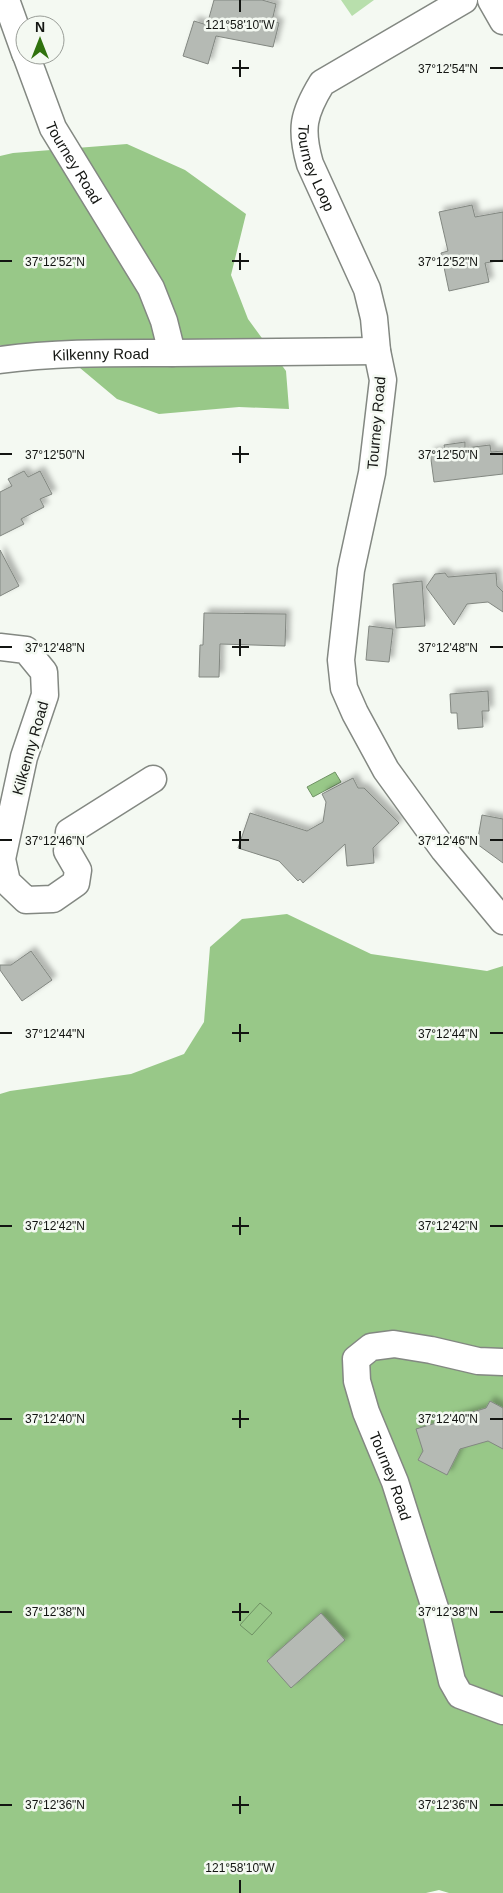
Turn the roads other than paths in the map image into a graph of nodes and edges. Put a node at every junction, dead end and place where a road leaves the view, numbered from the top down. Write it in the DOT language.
graph roads {
  1 [pos="6,0"];
  2 [pos="464,0"];
  3 [pos="491,0"];
  4 [pos="503,21"];
  5 [pos="15,26"];
  6 [pos="29,65"];
  7 [pos="377,351"];
  8 [pos="172,353"];
  9 [pos="0,360"];
  10 [pos="0,647"];
  11 [pos="153,779"];
  12 [pos="503,921"];
  13 [pos="503,1362"];
  14 [pos="503,1711"];
  1 -- 5 [label="street, Tourney Road"];
  2 -- 7 [label="street, Tourney Loop"];
  3 -- 4 [label="street"];
  6 -- 8 [label="street, Tourney Road"];
  7 -- 8 [label="street"];
  7 -- 12 [label="street, Tourney Road"];
  8 -- 9 [label="street, Kilkenny Road"];
  10 -- 11 [label="street, Kilkenny Road"];
  13 -- 14 [label="street, Tourney Road"];
}
